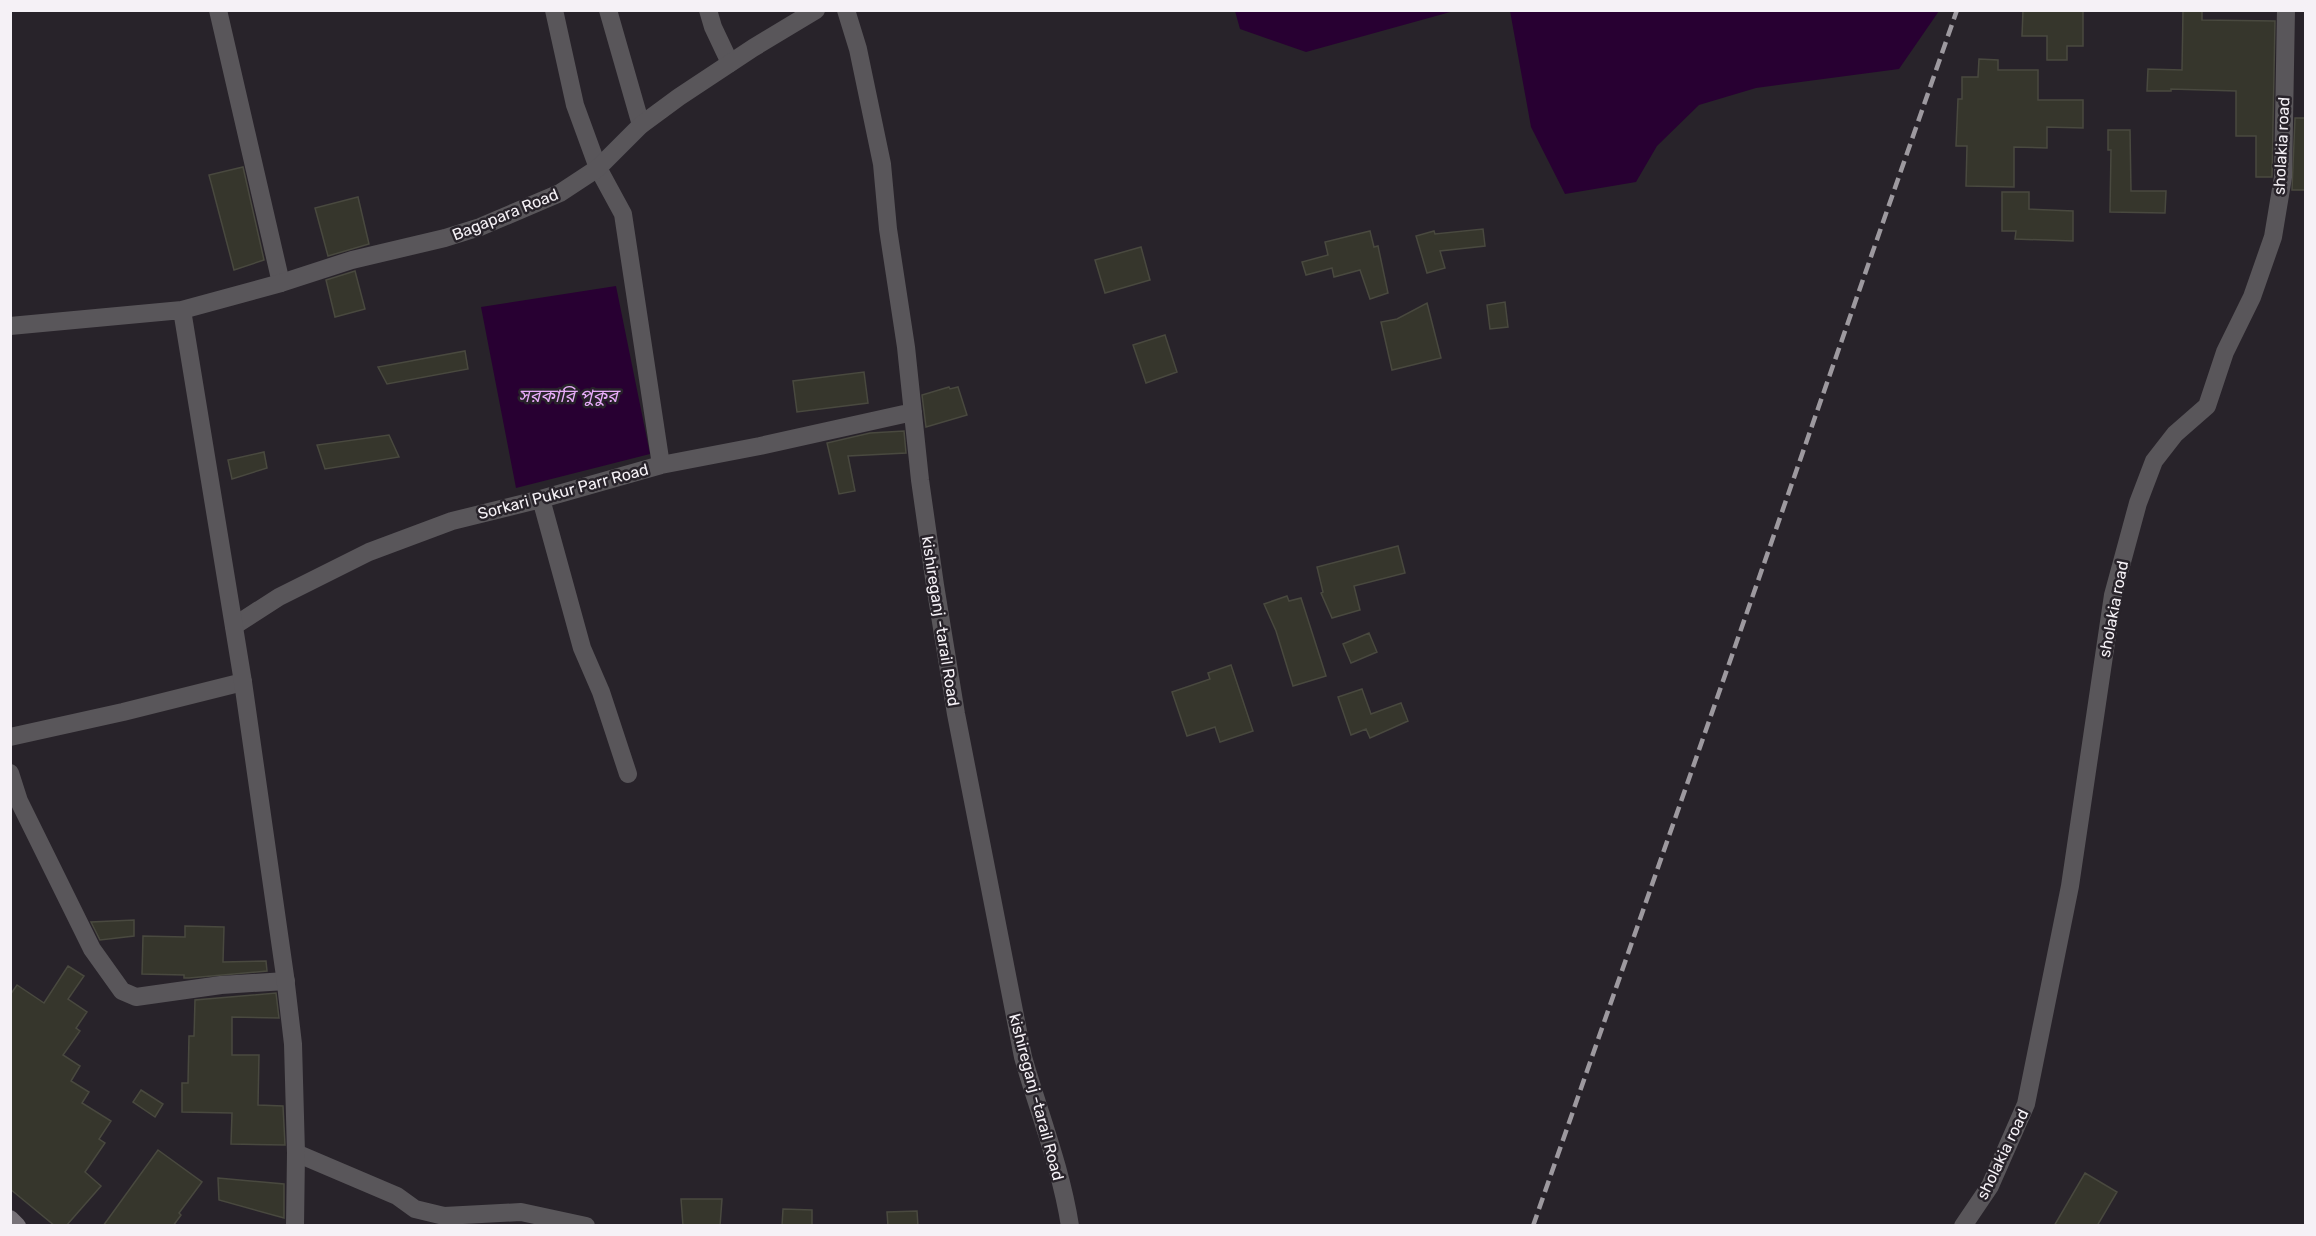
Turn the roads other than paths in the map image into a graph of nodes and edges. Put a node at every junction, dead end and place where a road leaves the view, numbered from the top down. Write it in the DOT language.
graph roads {
  1 [pos="218,10"];
  2 [pos="554,10"];
  3 [pos="608,10"];
  4 [pos="708,10"];
  5 [pos="816,10"];
  6 [pos="846,10"];
  7 [pos="2286,10"];
  8 [pos="730,63"];
  9 [pos="641,125"];
  10 [pos="598,168"];
  11 [pos="281,284"];
  12 [pos="182,310"];
  13 [pos="10,326"];
  14 [pos="913,412"];
  15 [pos="661,465"];
  16 [pos="542,499"];
  17 [pos="234,626"];
  18 [pos="243,682"];
  19 [pos="10,737"];
  20 [pos="10,773"];
  21 [pos="628,774"];
  22 [pos="286,981"];
  23 [pos="296,1153"];
  24 [pos="10,1219"];
  25 [pos="17,1226"];
  26 [pos="295,1226"];
  27 [pos="586,1226"];
  28 [pos="1070,1226"];
  29 [pos="1963,1226"];
  1 -- 11 [label="street"];
  2 -- 10 [label="street"];
  3 -- 9 [label="street"];
  4 -- 8 [label="street"];
  5 -- 8 [label="street, Bagapara Road"];
  6 -- 14 [label="street, kishireganj -tarail Road"];
  7 -- 29 [label="street, sholakia road"];
  8 -- 9 [label="street, Bagapara Road"];
  9 -- 10 [label="street, Bagapara Road"];
  10 -- 11 [label="street, Bagapara Road"];
  10 -- 15 [label="street"];
  11 -- 12 [label="street, Bagapara Road"];
  12 -- 13 [label="street, Bagapara Road"];
  12 -- 17 [label="street"];
  14 -- 15 [label="street, Sorkari Pukur Parr Road"];
  14 -- 28 [label="street, kishireganj -tarail Road"];
  15 -- 16 [label="street, Sorkari Pukur Parr Road"];
  16 -- 17 [label="street, Sorkari Pukur Parr Road"];
  16 -- 21 [label="street"];
  17 -- 18 [label="street"];
  18 -- 19 [label="street"];
  18 -- 22 [label="street"];
  20 -- 22 [label="street"];
  22 -- 23 [label="street"];
  23 -- 26 [label="street"];
  23 -- 27 [label="street"];
  24 -- 25 [label="main road"];
}
